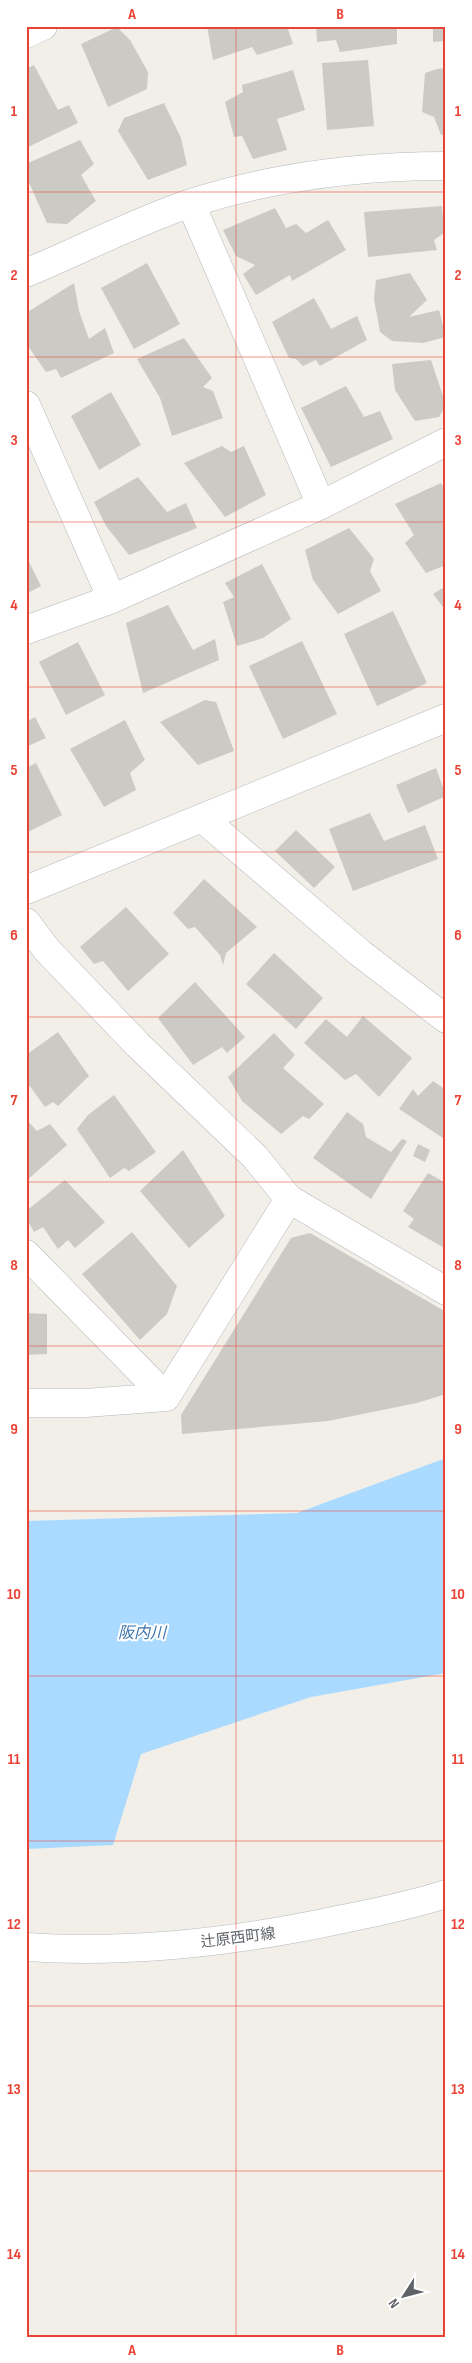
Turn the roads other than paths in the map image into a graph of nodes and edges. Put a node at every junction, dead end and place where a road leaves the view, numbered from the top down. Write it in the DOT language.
graph roads {
  1 [pos="43,26"];
  2 [pos="26,34"];
  3 [pos="446,166"];
  4 [pos="191,204"];
  5 [pos="26,274"];
  6 [pos="26,405"];
  7 [pos="446,442"];
  8 [pos="321,505"];
  9 [pos="112,599"];
  10 [pos="26,630"];
  11 [pos="446,718"];
  12 [pos="202,818"];
  13 [pos="26,890"];
  14 [pos="26,922"];
  15 [pos="446,1019"];
  16 [pos="289,1199"];
  17 [pos="26,1254"];
  18 [pos="446,1291"];
  19 [pos="166,1397"];
  20 [pos="26,1402"];
  21 [pos="446,1894"];
  22 [pos="26,1947"];
  1 -- 2 [label="street"];
  3 -- 4 [label="street"];
  4 -- 5 [label="street"];
  4 -- 8 [label="street"];
  6 -- 9 [label="street"];
  7 -- 8 [label="street"];
  8 -- 9 [label="street"];
  9 -- 10 [label="street"];
  11 -- 12 [label="street"];
  12 -- 13 [label="street"];
  12 -- 15 [label="street"];
  14 -- 16 [label="street"];
  16 -- 18 [label="street"];
  16 -- 19 [label="street"];
  17 -- 19 [label="street"];
  19 -- 20 [label="street"];
  21 -- 22 [label="street, 辻原西町線"];
}
